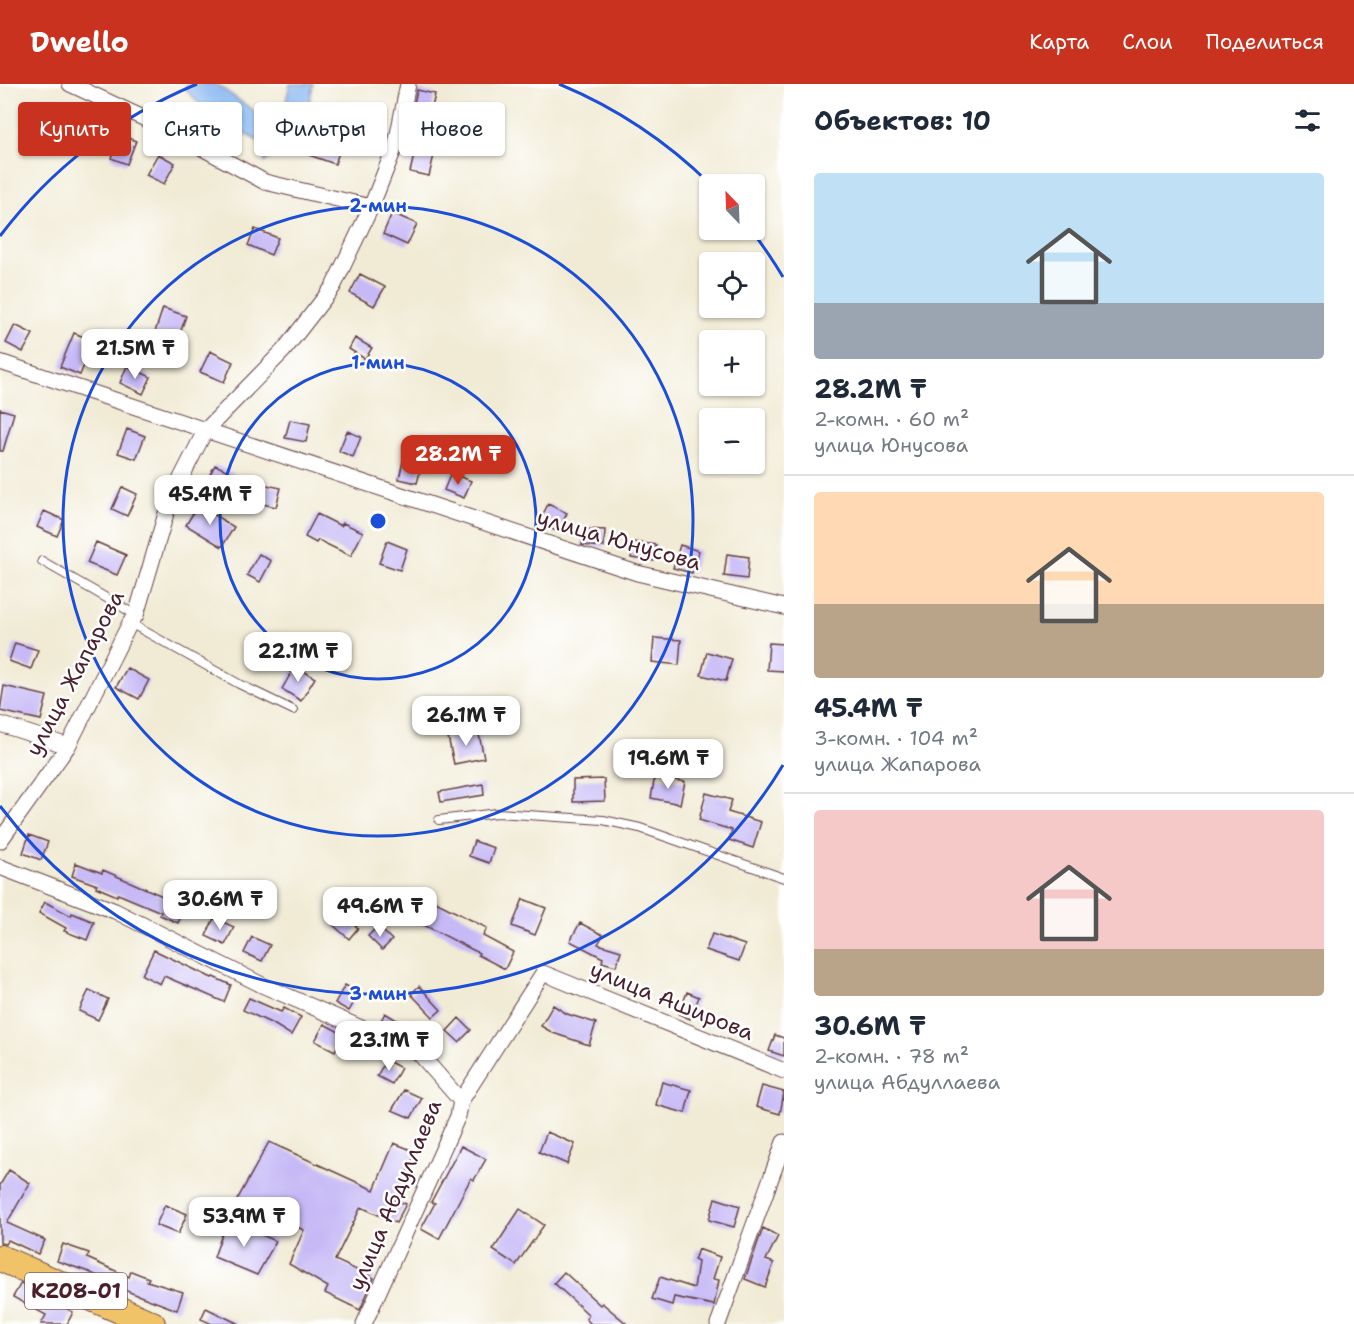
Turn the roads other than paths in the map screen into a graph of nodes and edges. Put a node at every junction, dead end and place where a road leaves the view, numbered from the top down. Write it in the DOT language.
graph roads {
  1 [pos="70,84"];
  2 [pos="408,84"];
  3 [pos="371,207"];
  4 [pos="0,362"];
  5 [pos="205,431"];
  6 [pos="42,561"];
  7 [pos="784,607"];
  8 [pos="133,619"];
  9 [pos="292,710"];
  10 [pos="0,724"];
  11 [pos="68,746"];
  12 [pos="439,820"];
  13 [pos="0,841"];
  14 [pos="0,867"];
  15 [pos="784,878"];
  16 [pos="784,1071"];
  17 [pos="461,1101"];
  18 [pos="784,1142"];
  19 [pos="0,1258"];
  20 [pos="152,1324"];
  21 [pos="364,1324"];
  22 [pos="718,1324"];
  1 -- 3 [label="street"];
  2 -- 3 [label="street, улица Жапарова"];
  3 -- 5 [label="street, улица Жапарова"];
  4 -- 5 [label="street, улица Юнусова"];
  5 -- 7 [label="street, улица Юнусова"];
  5 -- 8 [label="street, улица Жапарова"];
  6 -- 8 [label="lane"];
  8 -- 9 [label="lane"];
  8 -- 11 [label="street, улица Жапарова"];
  10 -- 11 [label="street"];
  11 -- 13 [label="street, улица Жапарова"];
  12 -- 15 [label="lane"];
  14 -- 17 [label="street, улица Абдуллаева"];
  16 -- 17 [label="street, улица Аширова"];
  17 -- 21 [label="street, улица Абдуллаева"];
  18 -- 22 [label="street"];
  19 -- 20 [label="main road, KZ08-01"];
}
